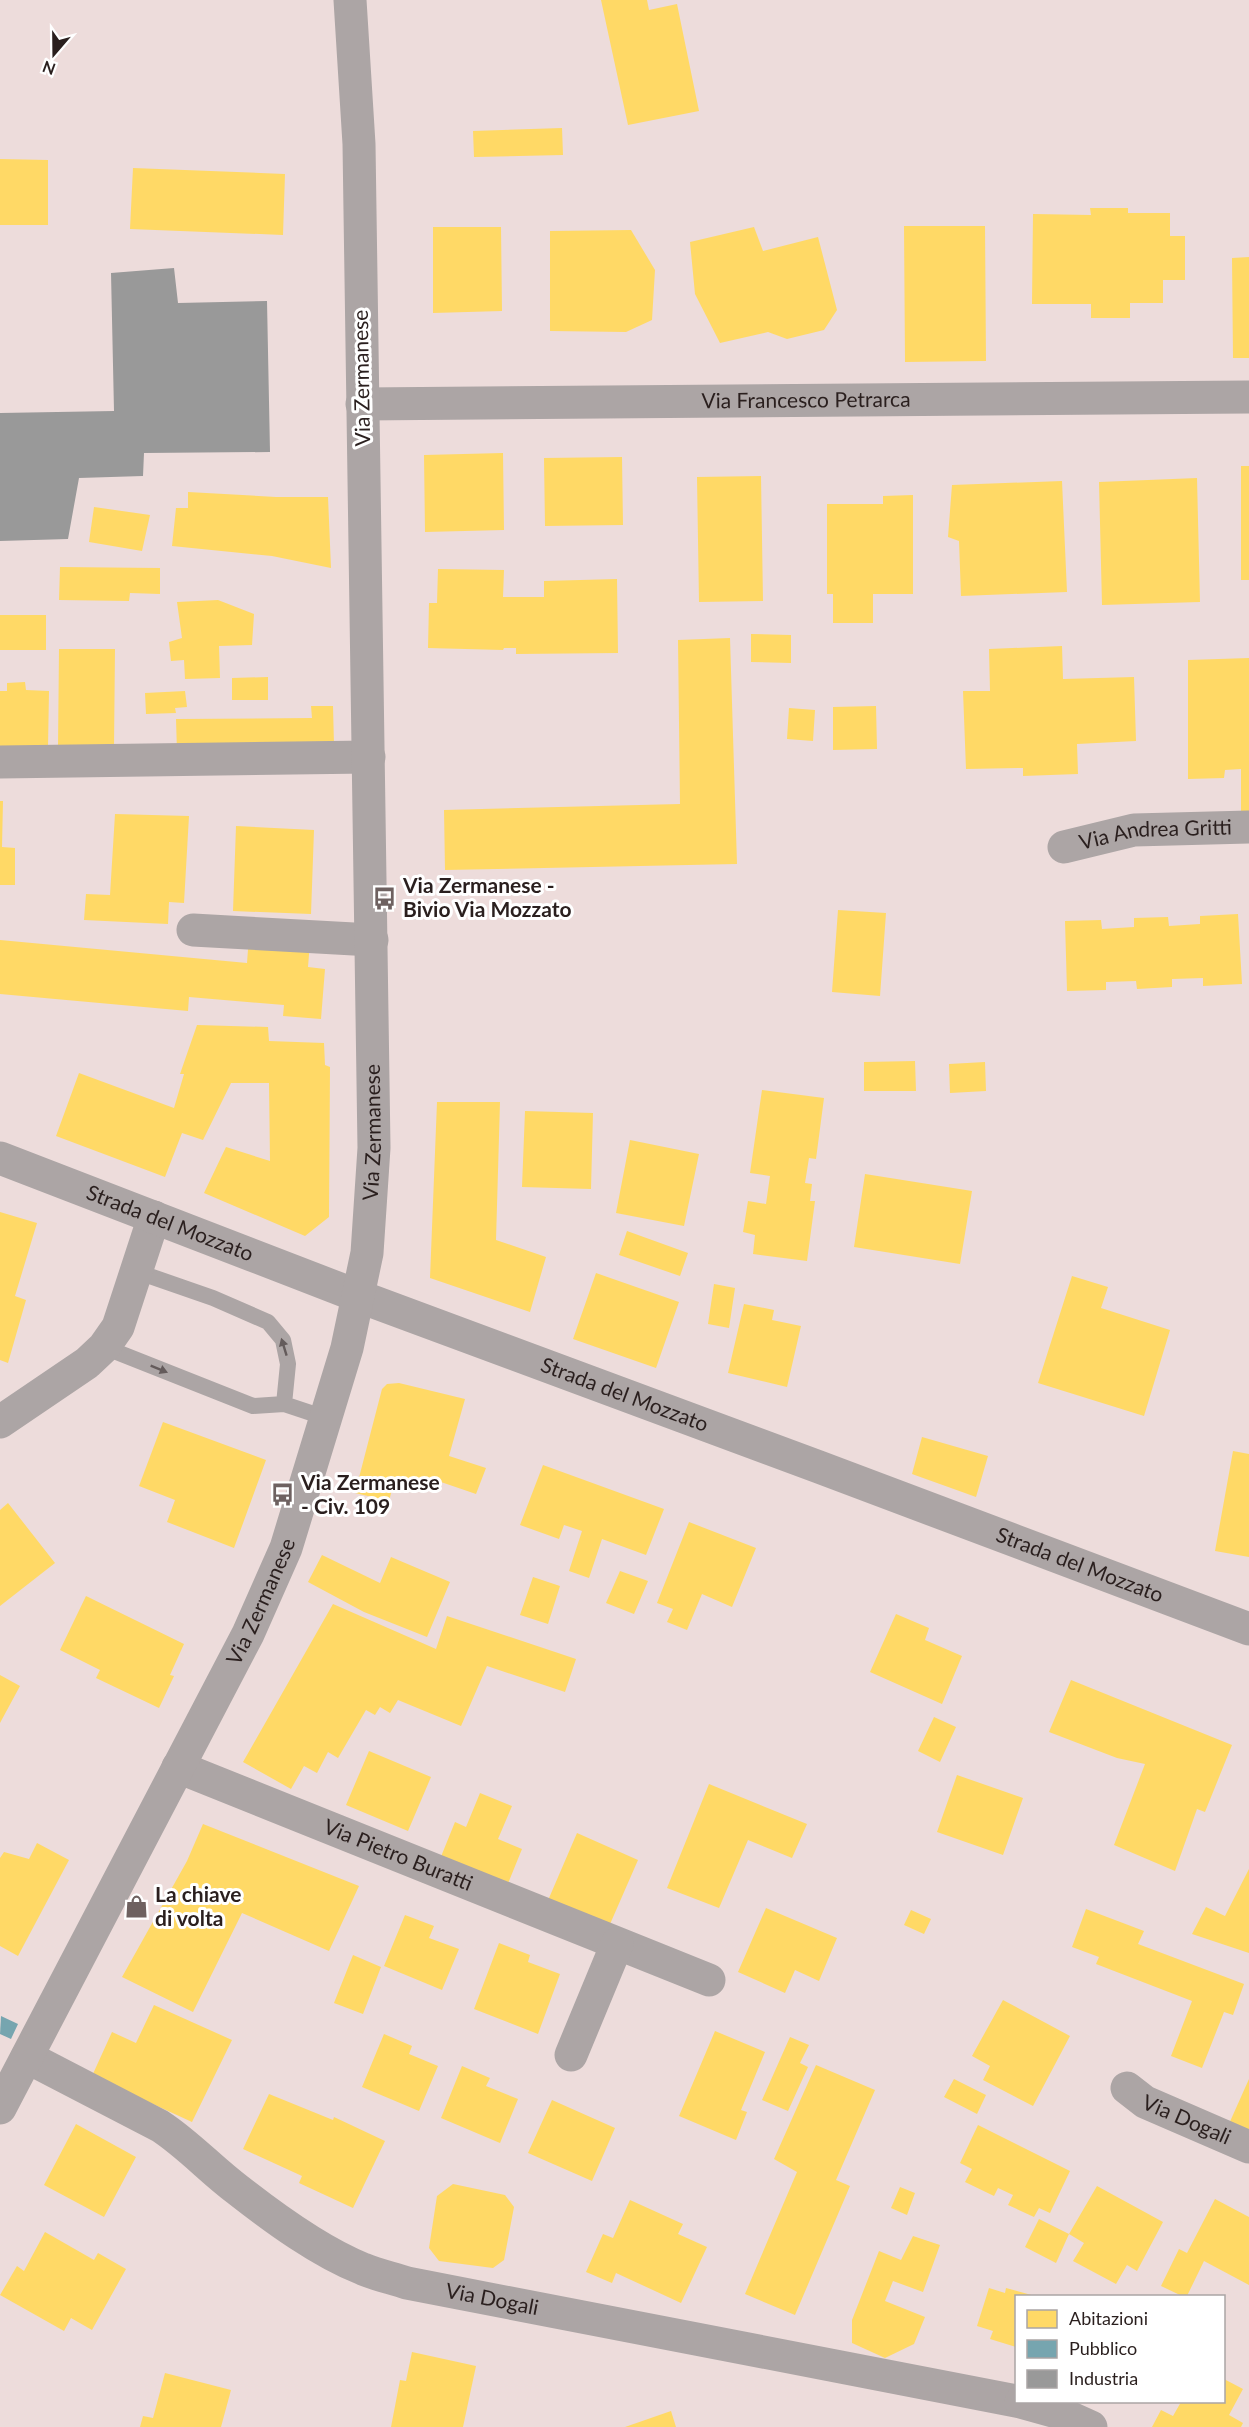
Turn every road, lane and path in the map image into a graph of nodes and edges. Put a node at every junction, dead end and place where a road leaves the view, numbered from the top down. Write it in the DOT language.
graph roads {
  1 [pos="350,0"];
  2 [pos="1249,397"];
  3 [pos="362,404"];
  4 [pos="369,757"];
  5 [pos="0,762"];
  6 [pos="1249,827"];
  7 [pos="1064,847"];
  8 [pos="193,930"];
  9 [pos="372,940"];
  10 [pos="0,1158"];
  11 [pos="154,1216"];
  12 [pos="138,1272"];
  13 [pos="358,1296"];
  14 [pos="104,1347"];
  15 [pos="284,1404"];
  16 [pos="4,1414"];
  17 [pos="326,1418"];
  18 [pos="1249,1629"];
  19 [pos="178,1767"];
  20 [pos="617,1944"];
  21 [pos="710,1980"];
  22 [pos="571,2055"];
  23 [pos="27,2056"];
  24 [pos="1127,2088"];
  25 [pos="0,2108"];
  26 [pos="1249,2147"];
  27 [pos="1015,2401"];
  28 [pos="1025,2403"];
  29 [pos="1091,2427"];
  1 -- 3 [label="street, Via Zermanese"];
  2 -- 3 [label="street, Via Francesco Petrarca"];
  3 -- 4 [label="street, Via Zermanese"];
  4 -- 5 [label="street"];
  4 -- 9 [label="street, Via Zermanese"];
  6 -- 7 [label="street, Via Andrea Gritti"];
  8 -- 9 [label="street"];
  9 -- 13 [label="street, Via Zermanese"];
  10 -- 11 [label="street, Strada del Mozzato"];
  11 -- 12 [label="street"];
  11 -- 13 [label="street, Strada del Mozzato"];
  12 -- 14 [label="street"];
  15 -- 12 [label="lane, one-way"];
  13 -- 17 [label="street, Via Zermanese"];
  13 -- 18 [label="street, Strada del Mozzato"];
  14 -- 15 [label="lane, one-way"];
  14 -- 16 [label="street"];
  15 -- 17 [label="lane"];
  17 -- 19 [label="street, Via Zermanese"];
  19 -- 20 [label="street, Via Pietro Buratti"];
  19 -- 23 [label="street, Via Zermanese"];
  20 -- 21 [label="street, Via Pietro Buratti"];
  20 -- 22 [label="street"];
  23 -- 25 [label="street, Via Zermanese"];
  23 -- 27 [label="street, Via Dogali"];
  24 -- 26 [label="street, Via Dogali"];
  28 -- 29 [label="street"];
}
